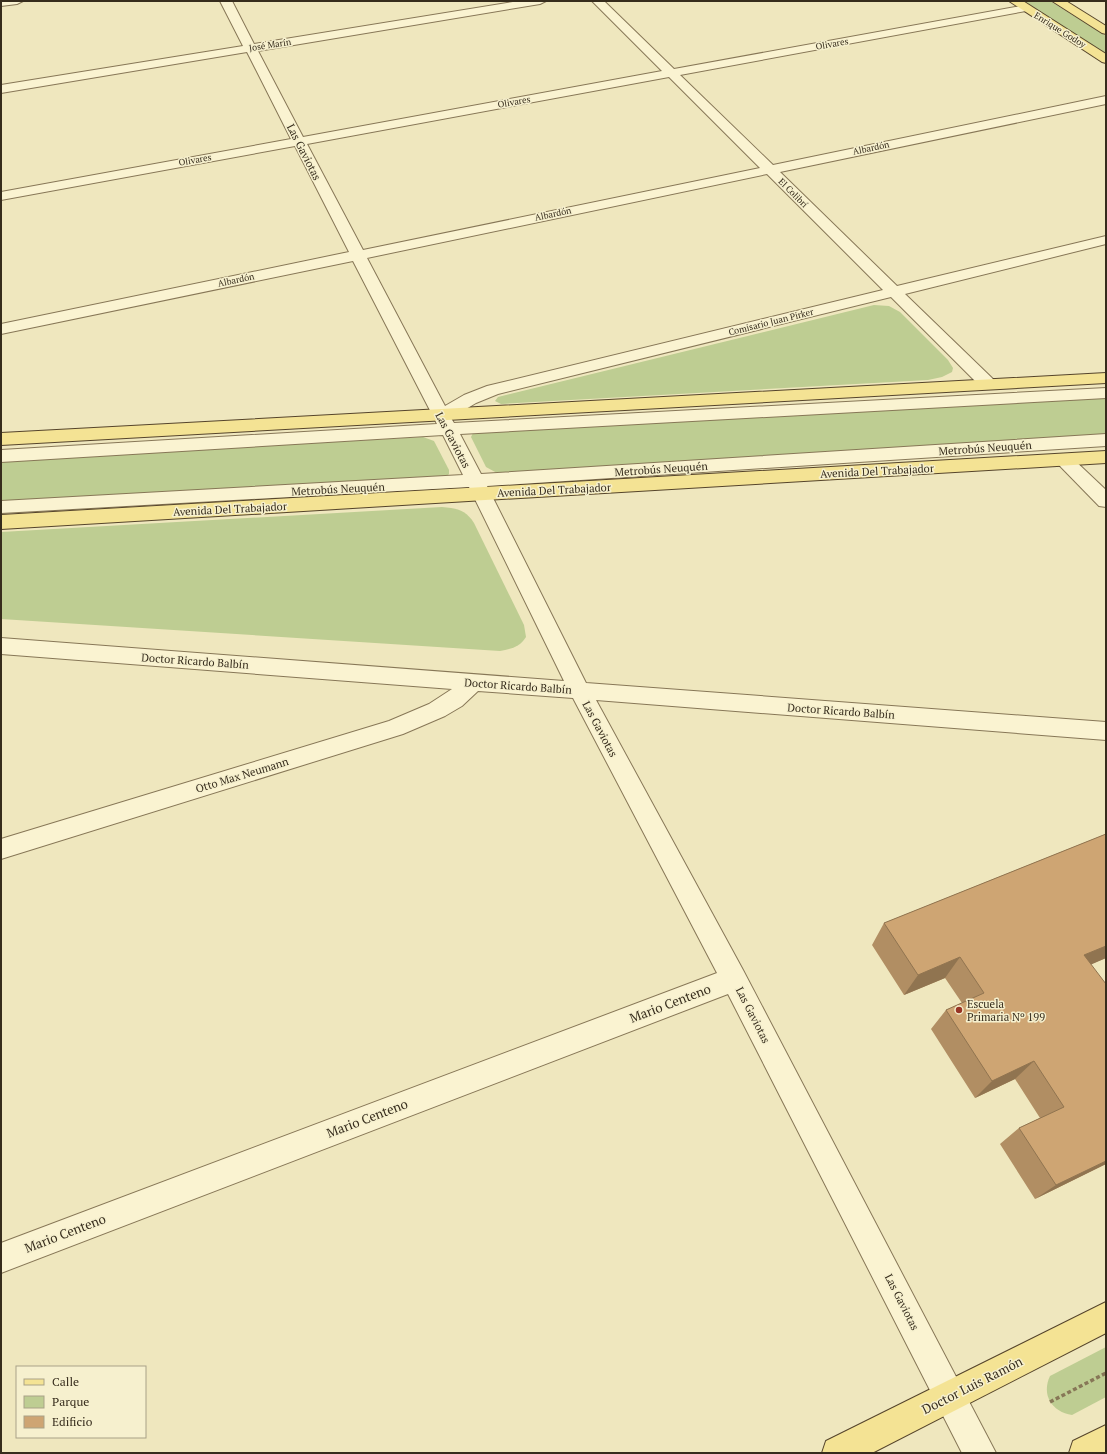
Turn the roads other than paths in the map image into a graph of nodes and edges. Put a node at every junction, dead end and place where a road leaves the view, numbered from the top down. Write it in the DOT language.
graph roads {
  1 [pos="17,1"];
  2 [pos="226,1"];
  3 [pos="540,1"];
  4 [pos="598,1"];
  5 [pos="1015,1"];
  6 [pos="1058,1"];
  7 [pos="1,3"];
  8 [pos="1026,8"];
  9 [pos="1106,31"];
  10 [pos="250,48"];
  11 [pos="1106,59"];
  12 [pos="672,73"];
  13 [pos="1,89"];
  14 [pos="1106,100"];
  15 [pos="299,141"];
  16 [pos="770,169"];
  17 [pos="1,196"];
  18 [pos="1106,240"];
  19 [pos="357,255"];
  20 [pos="894,292"];
  21 [pos="1,329"];
  22 [pos="1106,378"];
  23 [pos="988,384"];
  24 [pos="1106,393"];
  25 [pos="444,422"];
  26 [pos="1,439"];
  27 [pos="1106,440"];
  28 [pos="1,456"];
  29 [pos="1106,457"];
  30 [pos="1064,460"];
  31 [pos="478,488"];
  32 [pos="1106,501"];
  33 [pos="1,506"];
  34 [pos="1,522"];
  35 [pos="1,646"];
  36 [pos="474,682"];
  37 [pos="580,691"];
  38 [pos="1106,731"];
  39 [pos="1,849"];
  40 [pos="734,979"];
  41 [pos="1,1258"];
  42 [pos="1106,1317"];
  43 [pos="951,1396"];
  44 [pos="1106,1442"];
  45 [pos="838,1453"];
  46 [pos="980,1453"];
  47 [pos="1085,1453"];
  1 -- 7 [label="street"];
  2 -- 10 [label="street, Las Gaviotas"];
  3 -- 10 [label="street, José Marín"];
  4 -- 12 [label="street, El Colibrí"];
  5 -- 8 [label="main road, Enrique Godoy"];
  6 -- 9 [label="main road"];
  8 -- 11 [label="main road, Enrique Godoy"];
  8 -- 12 [label="street, Olivares"];
  10 -- 13 [label="street, José Marín"];
  10 -- 15 [label="street, Las Gaviotas"];
  12 -- 15 [label="street, Olivares"];
  12 -- 16 [label="street, El Colibrí"];
  14 -- 16 [label="street, Albardón"];
  15 -- 17 [label="street, Olivares"];
  15 -- 19 [label="street, Las Gaviotas"];
  16 -- 19 [label="street, Albardón"];
  16 -- 20 [label="street, El Colibrí"];
  18 -- 20 [label="street, Comisario Juan Pirker"];
  19 -- 21 [label="street, Albardón"];
  19 -- 25 [label="street, Las Gaviotas"];
  20 -- 23 [label="street, El Colibrí"];
  20 -- 25 [label="street, Comisario Juan Pirker"];
  22 -- 23 [label="main road"];
  23 -- 25 [label="main road"];
  24 -- 25 [label="street"];
  25 -- 26 [label="main road"];
  25 -- 28 [label="street"];
  25 -- 31 [label="street, Las Gaviotas"];
  27 -- 31 [label="street, Metrobús Neuquén"];
  29 -- 30 [label="main road, Avenida Del Trabajador"];
  30 -- 31 [label="main road, Avenida Del Trabajador"];
  30 -- 32 [label="street"];
  31 -- 33 [label="street, Metrobús Neuquén"];
  31 -- 34 [label="main road, Avenida Del Trabajador"];
  31 -- 37 [label="street, Las Gaviotas"];
  35 -- 36 [label="street, Doctor Ricardo Balbín"];
  36 -- 37 [label="street, Doctor Ricardo Balbín"];
  36 -- 39 [label="street, Otto Max Neumann"];
  37 -- 38 [label="street, Doctor Ricardo Balbín"];
  37 -- 40 [label="street, Las Gaviotas"];
  40 -- 41 [label="street, Mario Centeno"];
  40 -- 43 [label="street, Las Gaviotas"];
  42 -- 43 [label="main road, Doctor Luis Ramón"];
  43 -- 45 [label="main road, Doctor Luis Ramón"];
  43 -- 46 [label="street, Las Gaviotas"];
  44 -- 47 [label="main road"];
}
